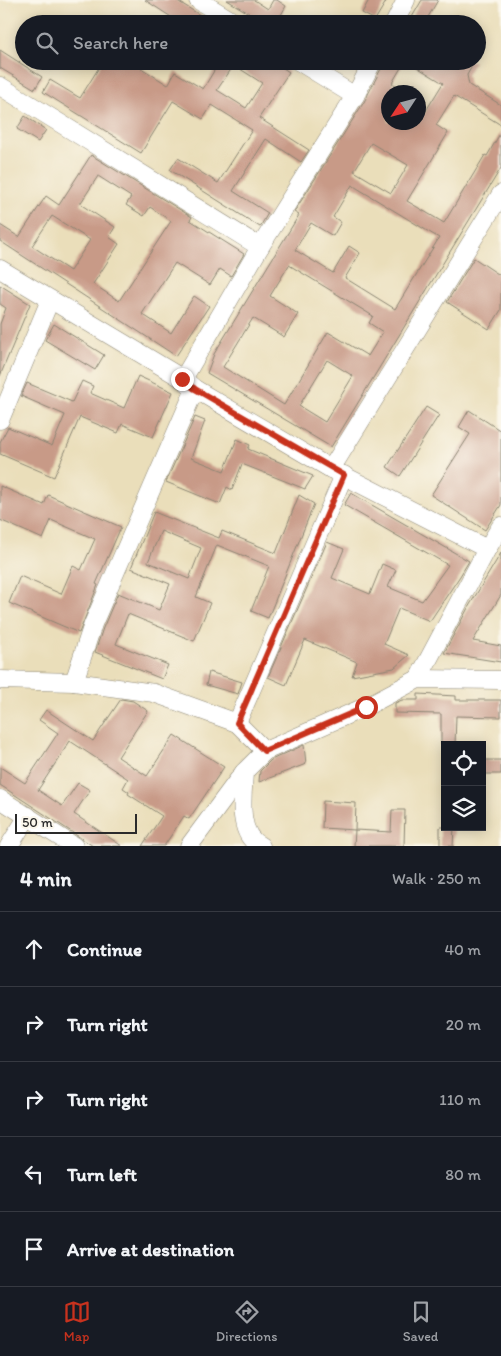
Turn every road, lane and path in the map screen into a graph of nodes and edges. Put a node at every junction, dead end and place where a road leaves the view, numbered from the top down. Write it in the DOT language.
graph roads {
  1 [pos="198,0"];
  2 [pos="406,0"];
  3 [pos="222,15"];
  4 [pos="398,15"];
  5 [pos="313,70"];
  6 [pos="368,70"];
  7 [pos="0,86"];
  8 [pos="355,96"];
  9 [pos="501,194"];
  10 [pos="260,246"];
  11 [pos="0,269"];
  12 [pos="50,300"];
  13 [pos="189,384"];
  14 [pos="0,420"];
  15 [pos="338,472"];
  16 [pos="501,526"];
  17 [pos="487,548"];
  18 [pos="418,679"];
  19 [pos="0,680"];
  20 [pos="501,680"];
  21 [pos="74,682"];
  22 [pos="237,723"];
  23 [pos="264,751"];
  24 [pos="244,772"];
  25 [pos="0,799"];
  26 [pos="28,816"];
  27 [pos="9,846"];
  28 [pos="74,846"];
  29 [pos="189,846"];
  30 [pos="261,846"];
  1 -- 3 [label="street"];
  2 -- 4 [label="street"];
  5 -- 8 [label="street"];
  6 -- 8 [label="street"];
  7 -- 10 [label="street"];
  8 -- 10 [label="street"];
  9 -- 15 [label="street"];
  10 -- 13 [label="street"];
  11 -- 12 [label="street"];
  12 -- 13 [label="street"];
  12 -- 14 [label="street"];
  13 -- 15 [label="street"];
  13 -- 21 [label="street"];
  15 -- 17 [label="street"];
  15 -- 22 [label="street"];
  16 -- 17 [label="street"];
  17 -- 18 [label="street"];
  18 -- 20 [label="street"];
  18 -- 23 [label="street"];
  19 -- 21 [label="street"];
  21 -- 22 [label="street"];
  22 -- 23 [label="street"];
  23 -- 24 [label="street"];
  24 -- 29 [label="street"];
  24 -- 30 [label="street"];
  25 -- 26 [label="street"];
  26 -- 27 [label="street"];
  26 -- 28 [label="street"];
}
